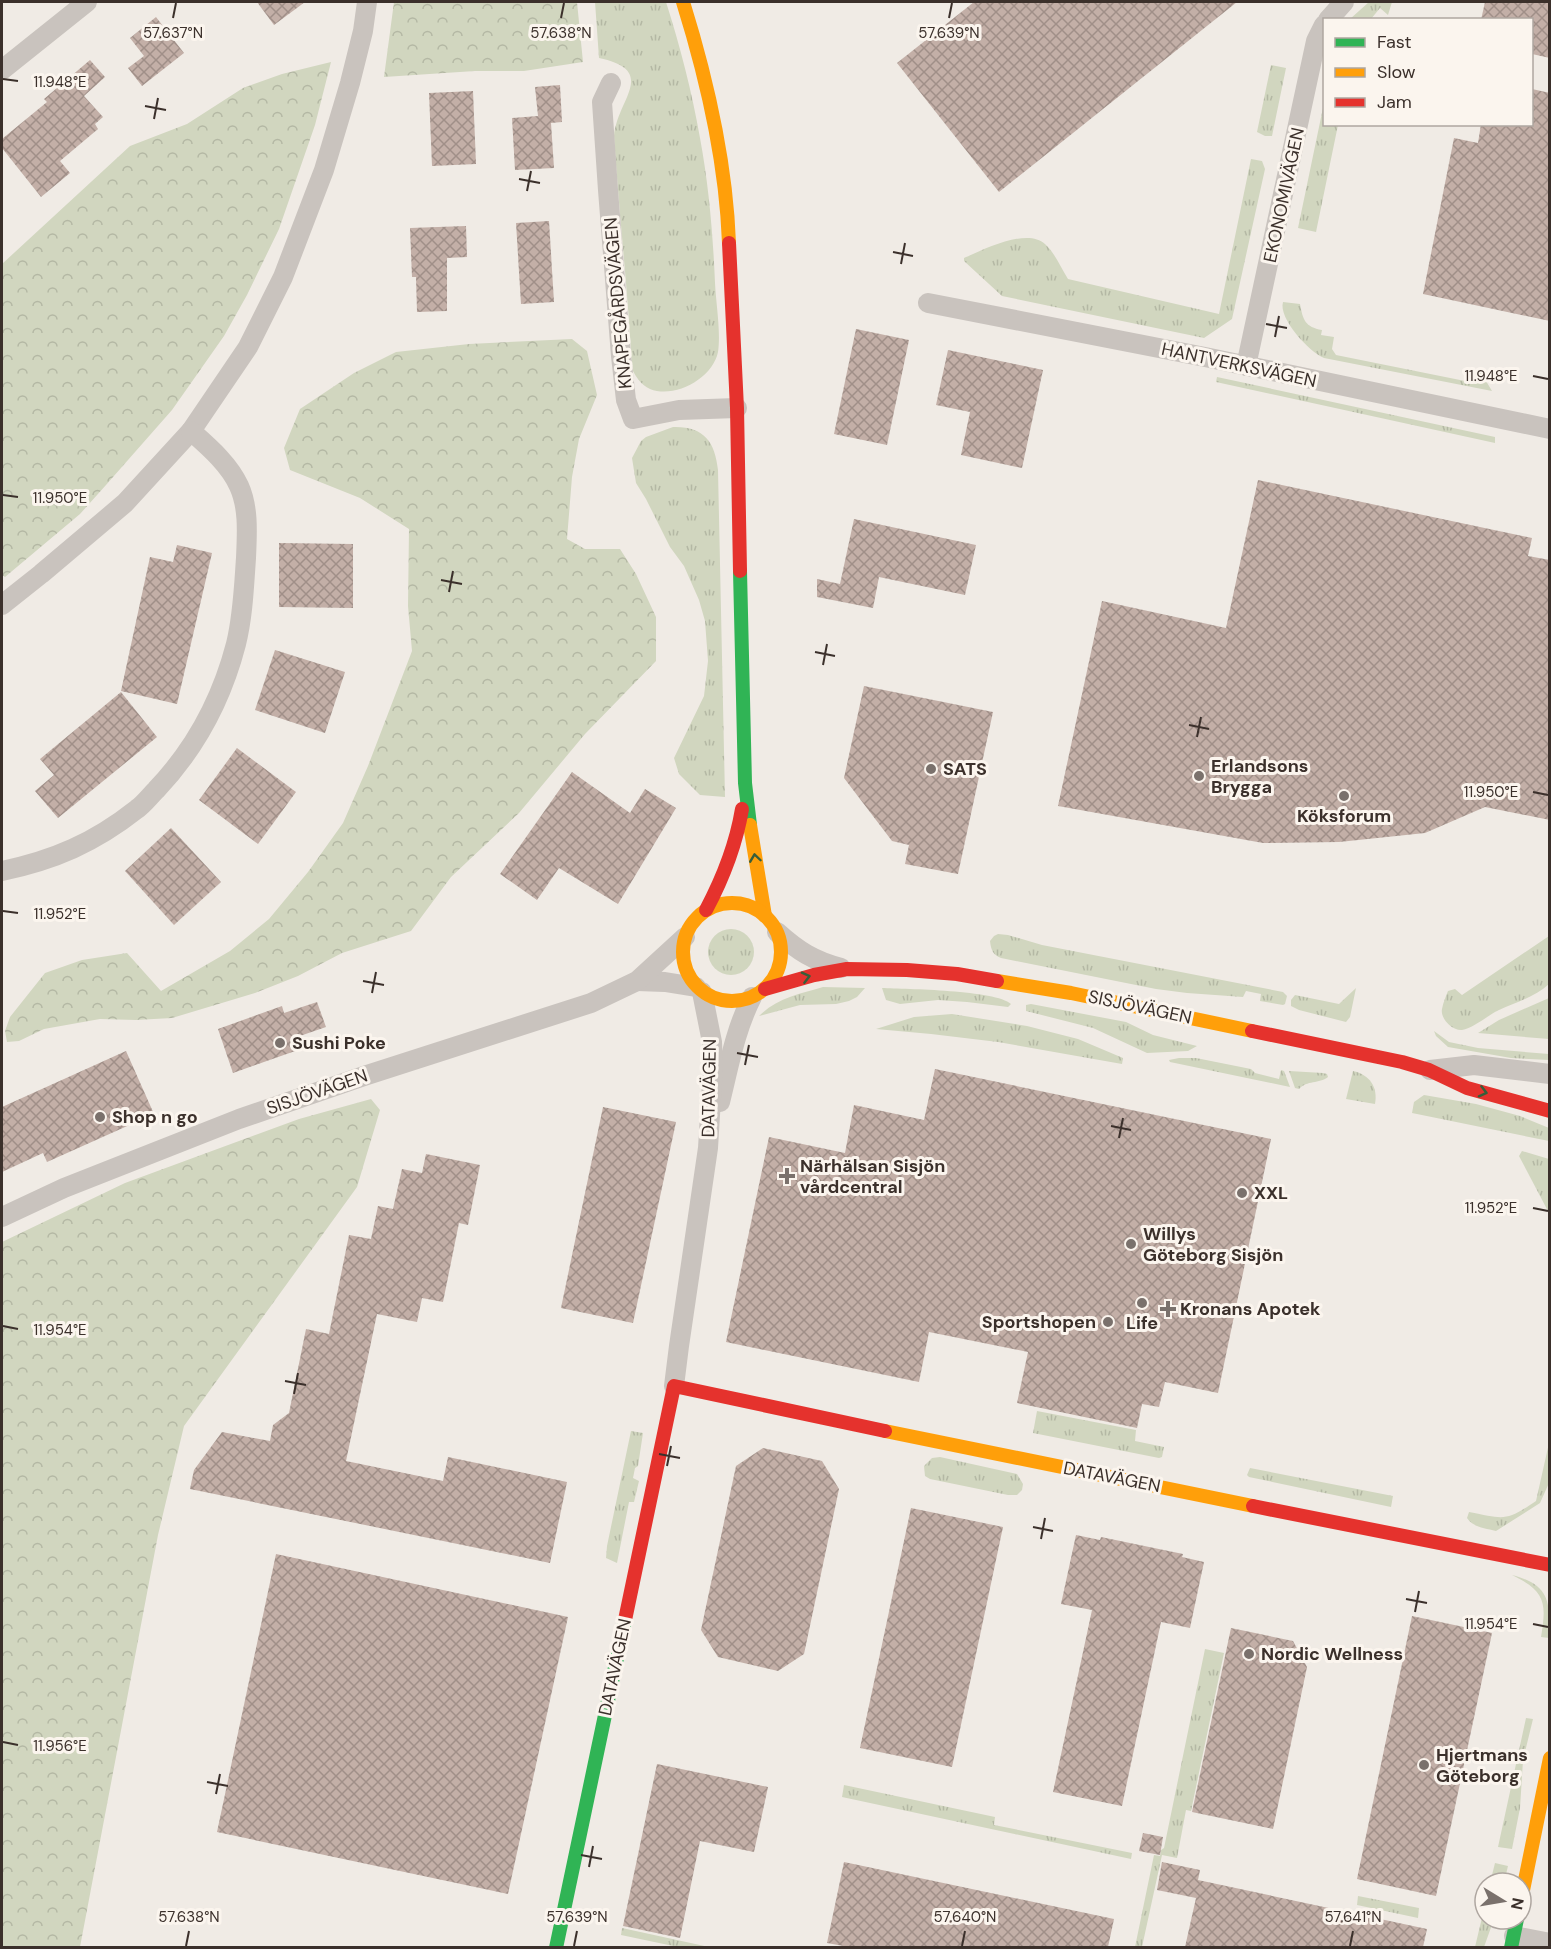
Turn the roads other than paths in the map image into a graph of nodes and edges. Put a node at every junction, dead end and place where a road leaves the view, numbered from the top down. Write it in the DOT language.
graph roads {
  1 [pos="87,2"];
  2 [pos="367,2"];
  3 [pos="683,2"];
  4 [pos="1344,2"];
  5 [pos="1330,18"];
  6 [pos="1323,27"];
  7 [pos="2,70"];
  8 [pos="611,83"];
  9 [pos="928,303"];
  10 [pos="1246,366"];
  11 [pos="737,408"];
  12 [pos="1550,429"];
  13 [pos="191,432"];
  14 [pos="2,605"];
  15 [pos="746,783"];
  16 [pos="2,871"];
  17 [pos="706,910"];
  18 [pos="771,924"];
  19 [pos="685,936"];
  20 [pos="847,969"];
  21 [pos="637,981"];
  22 [pos="699,990"];
  23 [pos="759,993"];
  24 [pos="1429,1070"];
  25 [pos="1550,1074"];
  26 [pos="1550,1111"];
  27 [pos="708,1148"];
  28 [pos="2,1217"];
  29 [pos="675,1386"];
  30 [pos="1550,1565"];
  31 [pos="1550,1758"];
  32 [pos="1527,1871"];
  33 [pos="1514,1934"];
  34 [pos="1550,1943"];
  35 [pos="556,1947"];
  1 -- 7 [label="street"];
  2 -- 13 [label="street"];
  3 -- 11 [label="street"];
  4 -- 5 [label="street"];
  6 -- 10 [label="street, EKONOMIVÄGEN"];
  8 -- 11 [label="street, KNAPEGÅRDSVÄGEN"];
  9 -- 10 [label="street, HANTVERKSVÄGEN"];
  10 -- 12 [label="street, HANTVERKSVÄGEN"];
  11 -- 15 [label="street"];
  13 -- 14 [label="street"];
  13 -- 16 [label="street"];
  15 -- 17 [label="street"];
  18 -- 15 [label="street, one-way"];
  17 -- 18 [label="street, SISJÖVÄGEN"];
  17 -- 19 [label="street, SISJÖVÄGEN"];
  18 -- 20 [label="street, SISJÖVÄGEN"];
  18 -- 23 [label="street"];
  19 -- 21 [label="street, SISJÖVÄGEN"];
  19 -- 22 [label="street"];
  23 -- 20 [label="street, SISJÖVÄGEN, one-way"];
  20 -- 24 [label="street, SISJÖVÄGEN"];
  21 -- 22 [label="street, SISJÖVÄGEN"];
  21 -- 28 [label="street, SISJÖVÄGEN"];
  22 -- 23 [label="street, SISJÖVÄGEN"];
  22 -- 27 [label="street, DATAVÄGEN"];
  23 -- 27 [label="street, DATAVÄGEN"];
  24 -- 25 [label="street, SISJÖVÄGEN"];
  24 -- 26 [label="street, SISJÖVÄGEN, one-way"];
  27 -- 29 [label="street, DATAVÄGEN"];
  29 -- 30 [label="street, DATAVÄGEN"];
  29 -- 35 [label="street, DATAVÄGEN"];
  31 -- 32 [label="street"];
  33 -- 34 [label="street"];
}
